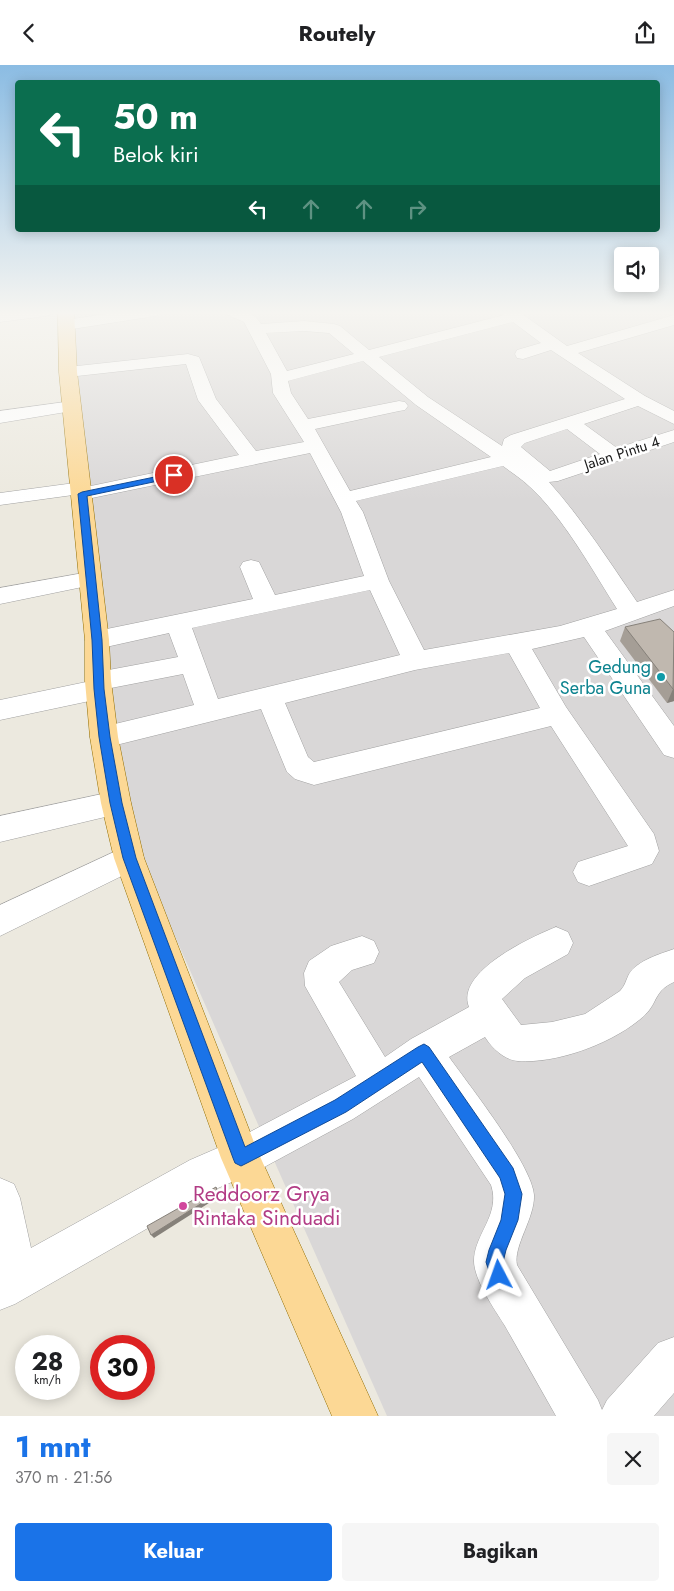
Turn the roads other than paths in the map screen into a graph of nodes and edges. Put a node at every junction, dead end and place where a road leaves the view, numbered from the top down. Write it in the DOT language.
graph roads {
  1 [pos="68,374"];
  2 [pos="198,374"];
  3 [pos="280,374"];
  4 [pos="295,374"];
  5 [pos="388,374"];
  6 [pos="601,374"];
  7 [pos="279,378"];
  8 [pos="639,400"];
  9 [pos="399,406"];
  10 [pos="72,407"];
  11 [pos="670,412"];
  12 [pos="0,417"];
  13 [pos="568,422"];
  14 [pos="304,426"];
  15 [pos="674,436"];
  16 [pos="316,446"];
  17 [pos="615,455"];
  18 [pos="251,458"];
  19 [pos="507,459"];
  20 [pos="82,491"];
  21 [pos="345,498"];
  22 [pos="0,499"];
  23 [pos="251,567"];
  24 [pos="89,579"];
  25 [pos="377,581"];
  26 [pos="0,596"];
  27 [pos="674,598"];
  28 [pos="267,603"];
  29 [pos="638,609"];
  30 [pos="178,623"];
  31 [pos="664,626"];
  32 [pos="590,627"];
  33 [pos="97,640"];
  34 [pos="516,643"];
  35 [pos="415,661"];
  36 [pos="193,663"];
  37 [pos="99,685"];
  38 [pos="269,697"];
  39 [pos="0,710"];
  40 [pos="210,712"];
  41 [pos="557,714"];
  42 [pos="104,737"];
  43 [pos="674,747"];
  44 [pos="116,803"];
  45 [pos="0,829"];
  46 [pos="129,858"];
  47 [pos="589,872"];
  48 [pos="0,921"];
  49 [pos="556,943"];
  50 [pos="362,952"];
  51 [pos="674,965"];
  52 [pos="491,1013"];
  53 [pos="424,1052"];
  54 [pos="380,1082"];
  55 [pos="241,1158"];
  56 [pos="0,1198"];
  57 [pos="8,1284"];
  58 [pos="674,1359"];
  59 [pos="355,1416"];
  60 [pos="582,1416"];
  61 [pos="623,1416"];
  1 -- 10 [label="main road"];
  2 -- 18 [label="street"];
  3 -- 7 [label="street"];
  4 -- 7 [label="street"];
  5 -- 19 [label="street"];
  6 -- 8 [label="street"];
  7 -- 14 [label="street"];
  8 -- 11 [label="street"];
  8 -- 13 [label="street"];
  9 -- 14 [label="street"];
  10 -- 12 [label="street"];
  10 -- 20 [label="main road"];
  13 -- 17 [label="street"];
  13 -- 17 [label="street, Jalan Pintu 4"];
  14 -- 16 [label="street"];
  15 -- 17 [label="street, Jalan Pintu 4"];
  16 -- 18 [label="street"];
  16 -- 21 [label="street"];
  18 -- 20 [label="street"];
  19 -- 21 [label="street"];
  19 -- 29 [label="street"];
  20 -- 22 [label="street"];
  20 -- 24 [label="main road"];
  21 -- 25 [label="street"];
  23 -- 28 [label="street"];
  24 -- 26 [label="street"];
  24 -- 33 [label="main road"];
  25 -- 28 [label="street"];
  25 -- 35 [label="street"];
  27 -- 29 [label="street"];
  28 -- 30 [label="street"];
  29 -- 31 [label="street"];
  29 -- 32 [label="street"];
  30 -- 33 [label="street"];
  30 -- 36 [label="street"];
  32 -- 34 [label="street"];
  32 -- 43 [label="street"];
  33 -- 37 [label="main road"];
  34 -- 35 [label="street"];
  34 -- 41 [label="street"];
  35 -- 38 [label="street"];
  36 -- 37 [label="street"];
  36 -- 40 [label="street"];
  37 -- 39 [label="street"];
  37 -- 42 [label="main road"];
  38 -- 40 [label="street"];
  38 -- 41 [label="street"];
  40 -- 42 [label="street"];
  41 -- 47 [label="street"];
  42 -- 44 [label="main road"];
  44 -- 45 [label="street"];
  44 -- 46 [label="main road"];
  46 -- 48 [label="street"];
  46 -- 55 [label="main road"];
  49 -- 52 [label="street"];
  50 -- 54 [label="street"];
  51 -- 52 [label="street"];
  52 -- 53 [label="street"];
  53 -- 54 [label="street"];
  53 -- 60 [label="street"];
  54 -- 55 [label="street"];
  55 -- 57 [label="street"];
  55 -- 59 [label="main road"];
  56 -- 57 [label="street"];
  58 -- 61 [label="street"];
}
